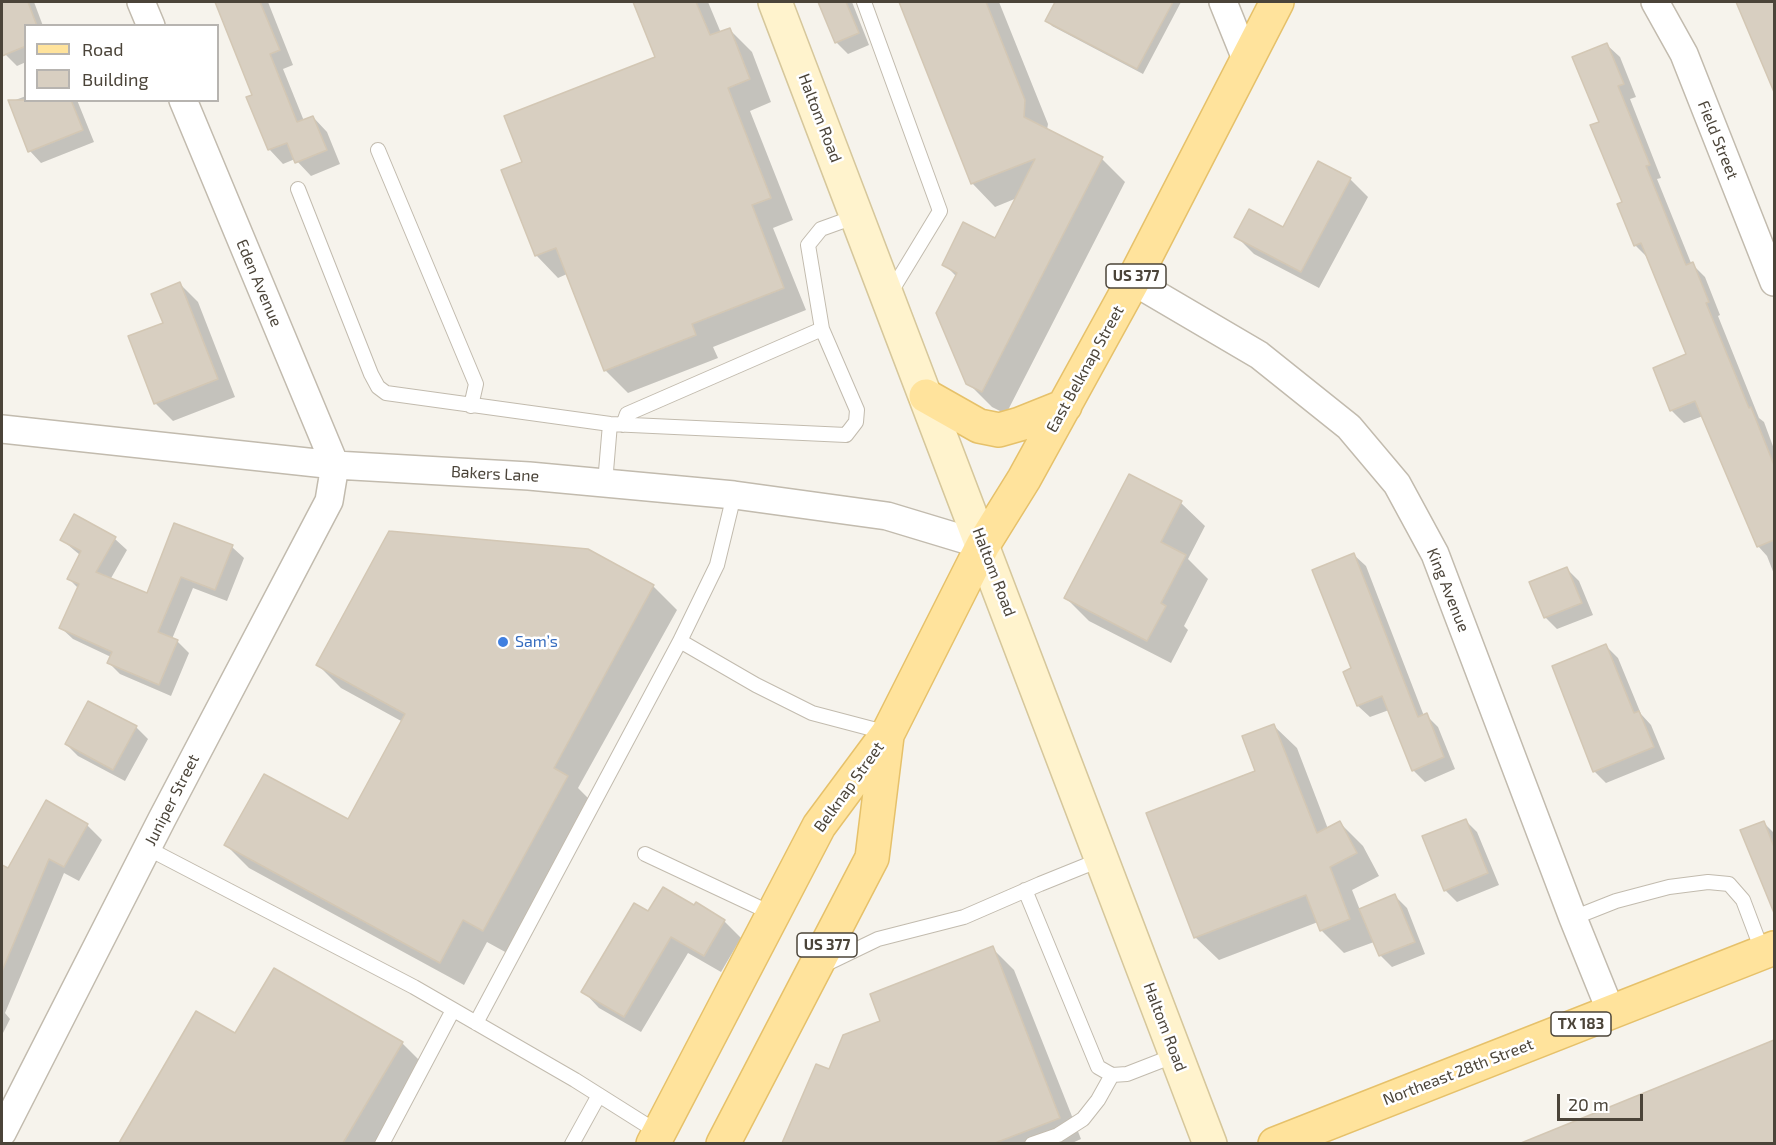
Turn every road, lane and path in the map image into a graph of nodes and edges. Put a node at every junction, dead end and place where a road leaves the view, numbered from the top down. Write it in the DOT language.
graph roads {
  1 [pos="141,2"];
  2 [pos="775,2"];
  3 [pos="864,2"];
  4 [pos="1222,2"];
  5 [pos="1277,2"];
  6 [pos="1655,2"];
  7 [pos="150,24"];
  8 [pos="1246,59"];
  9 [pos="184,102"];
  10 [pos="378,150"];
  11 [pos="298,189"];
  12 [pos="857,216"];
  13 [pos="1133,281"];
  14 [pos="1774,282"];
  15 [pos="888,296"];
  16 [pos="822,329"];
  17 [pos="926,396"];
  18 [pos="471,406"];
  19 [pos="1065,406"];
  20 [pos="617,425"];
  21 [pos="2,429"];
  22 [pos="335,465"];
  23 [pos="605,483"];
  24 [pos="734,495"];
  25 [pos="984,545"];
  26 [pos="680,641"];
  27 [pos="888,733"];
  28 [pos="147,848"];
  29 [pos="645,854"];
  30 [pos="1102,860"];
  31 [pos="1025,890"];
  32 [pos="773,914"];
  33 [pos="1573,918"];
  34 [pos="1768,950"];
  35 [pos="814,970"];
  36 [pos="453,1010"];
  37 [pos="1611,1012"];
  38 [pos="476,1023"];
  39 [pos="1176,1054"];
  40 [pos="1112,1075"];
  41 [pos="599,1095"];
  42 [pos="2,1133"];
  43 [pos="656,1138"];
  44 [pos="381,1143"];
  45 [pos="572,1143"];
  46 [pos="723,1143"];
  47 [pos="1032,1143"];
  48 [pos="1210,1143"];
  49 [pos="1275,1143"];
  1 -- 7 [label="street"];
  2 -- 12 [label="main road, Haltom Road"];
  3 -- 15 [label="lane"];
  4 -- 8 [label="street"];
  5 -- 8 [label="main road, East Belknap Street / US 377"];
  6 -- 14 [label="street, Field Street"];
  8 -- 13 [label="main road, East Belknap Street / US 377"];
  9 -- 22 [label="street, Eden Avenue"];
  10 -- 18 [label="lane"];
  11 -- 18 [label="lane"];
  12 -- 15 [label="main road, Haltom Road"];
  12 -- 16 [label="lane"];
  13 -- 19 [label="main road, East Belknap Street / US 377"];
  13 -- 33 [label="street, King Avenue"];
  15 -- 17 [label="main road, Haltom Road"];
  16 -- 20 [label="lane"];
  16 -- 20 [label="lane"];
  17 -- 19 [label="main road"];
  17 -- 25 [label="main road, Haltom Road"];
  18 -- 20 [label="lane"];
  19 -- 25 [label="main road, East Belknap Street / US 377"];
  20 -- 23 [label="lane"];
  21 -- 22 [label="street, Bakers Lane"];
  22 -- 23 [label="street, Bakers Lane"];
  22 -- 28 [label="street, Juniper Street"];
  23 -- 24 [label="street, Bakers Lane"];
  24 -- 25 [label="street, Bakers Lane"];
  24 -- 26 [label="lane"];
  25 -- 27 [label="main road, East Belknap Street / US 377"];
  25 -- 30 [label="main road, Haltom Road"];
  26 -- 27 [label="lane"];
  26 -- 38 [label="lane"];
  27 -- 32 [label="main road, Belknap Street / US 377"];
  27 -- 35 [label="main road, Belknap Street / US 377"];
  28 -- 36 [label="lane"];
  28 -- 42 [label="street, Juniper Street"];
  29 -- 32 [label="lane"];
  30 -- 31 [label="lane"];
  30 -- 39 [label="main road, Haltom Road"];
  31 -- 35 [label="lane"];
  31 -- 40 [label="lane"];
  32 -- 43 [label="main road, Belknap Street / US 377"];
  33 -- 34 [label="lane"];
  33 -- 37 [label="street, King Avenue"];
  34 -- 37 [label="main road, Northeast 28th Street / TX 183"];
  35 -- 46 [label="main road, Belknap Street / US 377"];
  36 -- 38 [label="lane"];
  36 -- 44 [label="lane"];
  37 -- 49 [label="main road, Northeast 28th Street / TX 183"];
  38 -- 41 [label="lane"];
  39 -- 40 [label="lane"];
  39 -- 48 [label="main road, Haltom Road"];
  40 -- 47 [label="lane"];
  41 -- 43 [label="lane"];
  41 -- 45 [label="lane"];
}
